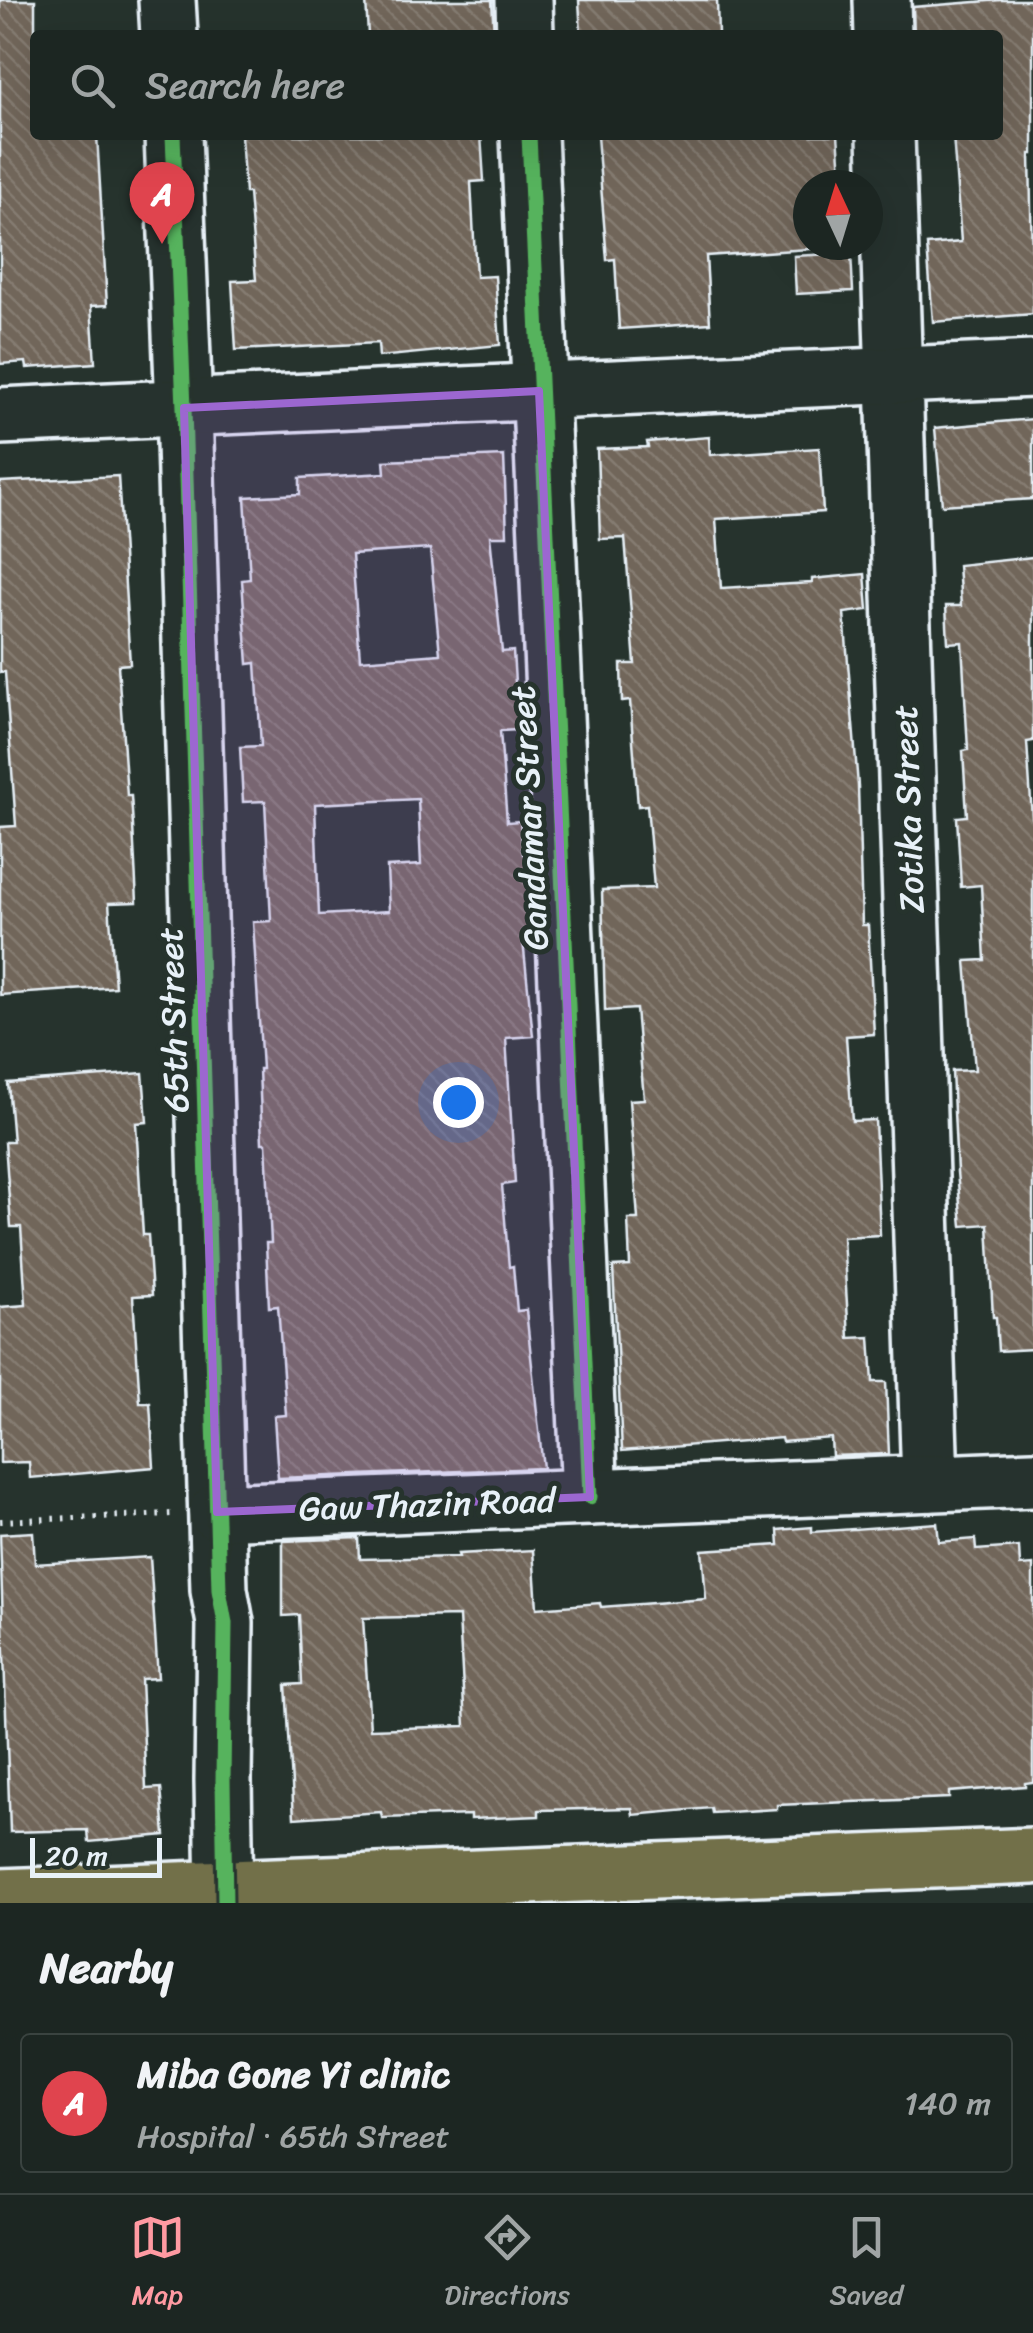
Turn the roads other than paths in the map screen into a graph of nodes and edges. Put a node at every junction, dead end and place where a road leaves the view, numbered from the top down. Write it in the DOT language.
graph roads {
  1 [pos="167,0"];
  2 [pos="524,0"];
  3 [pos="882,0"];
  4 [pos="169,30"];
  5 [pos="525,30"];
  6 [pos="883,30"];
  7 [pos="173,140"];
  8 [pos="529,140"];
  9 [pos="886,140"];
  10 [pos="1033,369"];
  11 [pos="894,375"];
  12 [pos="539,391"];
  13 [pos="184,408"];
  14 [pos="0,416"];
  15 [pos="1033,1479"];
  16 [pos="930,1483"];
  17 [pos="590,1497"];
  18 [pos="217,1512"];
  19 [pos="1033,1856"];
  20 [pos="225,1896"];
  21 [pos="0,1898"];
  1 -- 4 [label="street"];
  2 -- 5 [label="street"];
  3 -- 6 [label="street"];
  7 -- 13 [label="street, 65th Street"];
  8 -- 12 [label="street, Gandamar Street"];
  9 -- 11 [label="street, Zotika Street"];
  10 -- 11 [label="street"];
  11 -- 12 [label="street"];
  11 -- 16 [label="street, Zotika Street"];
  12 -- 13 [label="street"];
  12 -- 17 [label="street, Gandamar Street"];
  13 -- 14 [label="street"];
  13 -- 18 [label="street, 65th Street"];
  15 -- 16 [label="street, Gaw Thazin Road"];
  16 -- 17 [label="street, Gaw Thazin Road"];
  17 -- 18 [label="street, Gaw Thazin Road"];
  18 -- 20 [label="street, 65th Street"];
  19 -- 20 [label="main road"];
  20 -- 21 [label="main road"];
}
